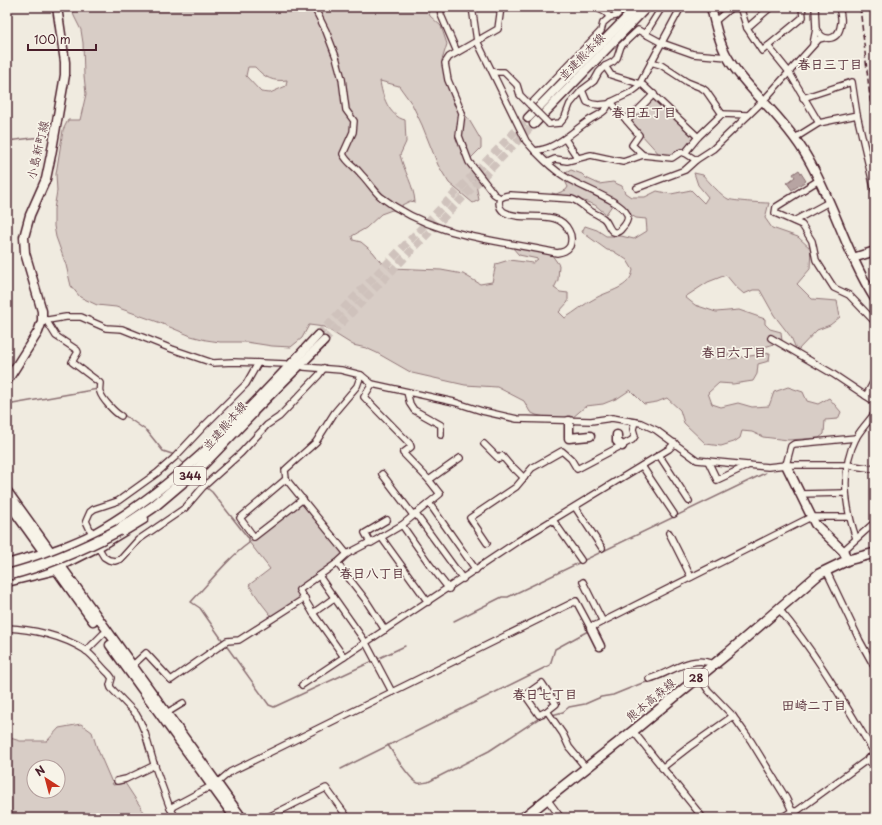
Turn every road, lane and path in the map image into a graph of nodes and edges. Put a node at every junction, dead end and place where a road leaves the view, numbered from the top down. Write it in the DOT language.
graph roads {
  1 [pos="57,7"];
  2 [pos="314,7"];
  3 [pos="440,7"];
  4 [pos="472,7"];
  5 [pos="501,7"];
  6 [pos="625,7"];
  7 [pos="637,7"];
  8 [pos="647,7"];
  9 [pos="662,7"];
  10 [pos="681,7"];
  11 [pos="710,7"];
  12 [pos="732,7"];
  13 [pos="740,7"];
  14 [pos="771,7"];
  15 [pos="802,7"];
  16 [pos="815,7"];
  17 [pos="839,7"];
  18 [pos="598,8"];
  19 [pos="610,17"];
  20 [pos="714,22"];
  21 [pos="747,28"];
  22 [pos="816,29"];
  23 [pos="645,34"];
  24 [pos="823,38"];
  25 [pos="477,41"];
  26 [pos="662,43"];
  27 [pos="768,46"];
  28 [pos="813,46"];
  29 [pos="457,52"];
  30 [pos="727,58"];
  31 [pos="651,62"];
  32 [pos="605,66"];
  33 [pos="493,72"];
  34 [pos="789,72"];
  35 [pos="640,84"];
  36 [pos="582,90"];
  37 [pos="654,94"];
  38 [pos="804,98"];
  39 [pos="763,101"];
  40 [pos="610,103"];
  41 [pos="530,105"];
  42 [pos="722,114"];
  43 [pos="748,115"];
  44 [pos="857,115"];
  45 [pos="627,121"];
  46 [pos="819,123"];
  47 [pos="698,137"];
  48 [pos="795,138"];
  49 [pos="565,139"];
  50 [pos="535,151"];
  51 [pos="685,153"];
  52 [pos="643,156"];
  53 [pos="577,157"];
  54 [pos="696,160"];
  55 [pos="548,162"];
  56 [pos="819,180"];
  57 [pos="637,188"];
  58 [pos="875,192"];
  59 [pos="500,198"];
  60 [pos="829,202"];
  61 [pos="794,221"];
  62 [pos="875,251"];
  63 [pos="853,258"];
  64 [pos="875,299"];
  65 [pos="44,321"];
  66 [pos="875,322"];
  67 [pos="771,338"];
  68 [pos="258,363"];
  69 [pos="286,364"];
  70 [pos="304,367"];
  71 [pos="324,368"];
  72 [pos="361,375"];
  73 [pos="875,379"];
  74 [pos="7,380"];
  75 [pos="372,384"];
  76 [pos="407,392"];
  77 [pos="866,396"];
  78 [pos="875,402"];
  79 [pos="252,413"];
  80 [pos="875,413"];
  81 [pos="121,416"];
  82 [pos="569,421"];
  83 [pos="635,422"];
  84 [pos="441,435"];
  85 [pos="617,435"];
  86 [pos="590,436"];
  87 [pos="856,438"];
  88 [pos="217,440"];
  89 [pos="675,443"];
  90 [pos="484,444"];
  91 [pos="622,446"];
  92 [pos="659,455"];
  93 [pos="460,458"];
  94 [pos="708,461"];
  95 [pos="750,465"];
  96 [pos="786,465"];
  97 [pos="847,465"];
  98 [pos="642,466"];
  99 [pos="875,469"];
  100 [pos="382,474"];
  101 [pos="524,478"];
  102 [pos="286,479"];
  103 [pos="429,480"];
  104 [pos="7,491"];
  105 [pos="845,493"];
  106 [pos="800,494"];
  107 [pos="303,499"];
  108 [pos="7,501"];
  109 [pos="689,501"];
  110 [pos="429,503"];
  111 [pos="575,507"];
  112 [pos="414,514"];
  113 [pos="674,514"];
  114 [pos="811,517"];
  115 [pos="849,517"];
  116 [pos="387,520"];
  117 [pos="553,520"];
  118 [pos="875,522"];
  119 [pos="402,524"];
  120 [pos="118,528"];
  121 [pos="669,533"];
  122 [pos="92,534"];
  123 [pos="381,537"];
  124 [pos="856,538"];
  125 [pos="370,542"];
  126 [pos="487,543"];
  127 [pos="98,547"];
  128 [pos="602,548"];
  129 [pos="843,551"];
  130 [pos="48,553"];
  131 [pos="875,553"];
  132 [pos="346,554"];
  133 [pos="581,560"];
  134 [pos="848,560"];
  135 [pos="337,563"];
  136 [pos="7,565"];
  137 [pos="58,567"];
  138 [pos="7,570"];
  139 [pos="476,570"];
  140 [pos="826,570"];
  141 [pos="7,575"];
  142 [pos="319,576"];
  143 [pos="691,577"];
  144 [pos="463,579"];
  145 [pos="7,581"];
  146 [pos="69,582"];
  147 [pos="583,582"];
  148 [pos="449,589"];
  149 [pos="305,598"];
  150 [pos="334,598"];
  151 [pos="428,602"];
  152 [pos="779,609"];
  153 [pos="313,613"];
  154 [pos="603,622"];
  155 [pos="592,627"];
  156 [pos="7,628"];
  157 [pos="385,630"];
  158 [pos="103,634"];
  159 [pos="366,642"];
  160 [pos="600,646"];
  161 [pos="86,651"];
  162 [pos="344,657"];
  163 [pos="714,664"];
  164 [pos="132,666"];
  165 [pos="875,668"];
  166 [pos="699,676"];
  167 [pos="649,679"];
  168 [pos="302,685"];
  169 [pos="392,692"];
  170 [pos="183,703"];
  171 [pos="547,711"];
  172 [pos="164,715"];
  173 [pos="734,716"];
  174 [pos="633,731"];
  175 [pos="875,754"];
  176 [pos="868,758"];
  177 [pos="154,765"];
  178 [pos="586,768"];
  179 [pos="662,768"];
  180 [pos="875,770"];
  181 [pos="117,781"];
  182 [pos="214,784"];
  183 [pos="547,799"];
  184 [pos="170,808"];
  185 [pos="792,811"];
  186 [pos="270,816"];
  187 [pos="176,818"];
  188 [pos="235,818"];
  189 [pos="242,818"];
  190 [pos="348,818"];
  191 [pos="523,818"];
  192 [pos="561,818"];
  193 [pos="702,818"];
  194 [pos="781,818"];
  1 -- 65 [label="main road, 小島新町線"];
  2 -- 59 [label="street"];
  3 -- 29 [label="street"];
  4 -- 25 [label="street"];
  5 -- 25 [label="street"];
  6 -- 19 [label="street"];
  7 -- 8 [label="main road, 並建熊本線"];
  9 -- 23 [label="street"];
  10 -- 26 [label="street"];
  11 -- 20 [label="main road"];
  12 -- 20 [label="street"];
  13 -- 21 [label="street"];
  14 -- 21 [label="street"];
  15 -- 27 [label="street"];
  16 -- 22 [label="street"];
  17 -- 24 [label="street"];
  18 -- 19 [label="street"];
  19 -- 41 [label="street"];
  20 -- 30 [label="main road"];
  21 -- 27 [label="street"];
  22 -- 24 [label="street"];
  22 -- 28 [label="street"];
  23 -- 26 [label="street"];
  23 -- 32 [label="street"];
  24 -- 28 [label="street"];
  25 -- 29 [label="street"];
  25 -- 33 [label="street"];
  26 -- 30 [label="street"];
  26 -- 31 [label="street"];
  27 -- 34 [label="street"];
  28 -- 34 [label="street"];
  29 -- 59 [label="street"];
  30 -- 39 [label="main road"];
  31 -- 35 [label="street"];
  31 -- 42 [label="street"];
  32 -- 35 [label="street"];
  32 -- 36 [label="street"];
  33 -- 41 [label="street"];
  33 -- 50 [label="street"];
  34 -- 38 [label="street"];
  34 -- 39 [label="street"];
  35 -- 37 [label="street"];
  35 -- 40 [label="street"];
  36 -- 40 [label="street"];
  36 -- 41 [label="street, bridge"];
  37 -- 45 [label="street"];
  37 -- 47 [label="street"];
  38 -- 44 [label="street"];
  38 -- 46 [label="street"];
  39 -- 43 [label="street"];
  39 -- 48 [label="main road"];
  40 -- 45 [label="street"];
  40 -- 49 [label="street"];
  42 -- 43 [label="street"];
  42 -- 47 [label="street"];
  43 -- 54 [label="street"];
  44 -- 46 [label="street"];
  44 -- 58 [label="street"];
  45 -- 52 [label="street"];
  46 -- 48 [label="street"];
  47 -- 51 [label="street"];
  48 -- 56 [label="main road"];
  49 -- 50 [label="street"];
  49 -- 53 [label="street"];
  50 -- 55 [label="street"];
  51 -- 52 [label="street"];
  51 -- 54 [label="street"];
  52 -- 53 [label="street"];
  53 -- 55 [label="street"];
  54 -- 57 [label="street"];
  55 -- 59 [label="street"];
  56 -- 60 [label="main road"];
  56 -- 61 [label="street"];
  60 -- 61 [label="street"];
  60 -- 63 [label="main road"];
  61 -- 66 [label="street"];
  62 -- 63 [label="main road"];
  63 -- 64 [label="main road"];
  65 -- 68 [label="street"];
  65 -- 74 [label="main road"];
  65 -- 81 [label="street"];
  67 -- 77 [label="street"];
  68 -- 69 [label="street"];
  68 -- 122 [label="street"];
  70 -- 71 [label="street"];
  71 -- 72 [label="street"];
  71 -- 127 [label="street"];
  72 -- 75 [label="street"];
  72 -- 102 [label="street"];
  73 -- 77 [label="street"];
  75 -- 76 [label="street"];
  75 -- 103 [label="street"];
  76 -- 82 [label="street"];
  76 -- 84 [label="street"];
  77 -- 78 [label="street"];
  79 -- 88 [label="main road, 並建熊本線"];
  79 -- 120 [label="highway, 344"];
  79 -- 127 [label="main road, 並建熊本線"];
  80 -- 87 [label="street"];
  82 -- 83 [label="street"];
  82 -- 86 [label="main road"];
  83 -- 89 [label="street"];
  83 -- 91 [label="street"];
  85 -- 91 [label="main road"];
  87 -- 96 [label="street"];
  87 -- 97 [label="street"];
  88 -- 120 [label="highway, 344"];
  88 -- 122 [label="main road, 並建熊本線"];
  89 -- 92 [label="street"];
  89 -- 94 [label="street"];
  90 -- 101 [label="street"];
  91 -- 101 [label="street"];
  92 -- 98 [label="street"];
  92 -- 109 [label="street"];
  93 -- 103 [label="street"];
  94 -- 95 [label="street"];
  94 -- 95 [label="street"];
  95 -- 96 [label="street"];
  96 -- 97 [label="street"];
  96 -- 106 [label="main road"];
  97 -- 99 [label="street"];
  97 -- 105 [label="street"];
  98 -- 111 [label="street"];
  98 -- 113 [label="street"];
  100 -- 112 [label="street"];
  101 -- 126 [label="street"];
  102 -- 107 [label="street"];
  102 -- 107 [label="street"];
  103 -- 110 [label="street"];
  104 -- 130 [label="main road"];
  105 -- 106 [label="street"];
  105 -- 115 [label="street"];
  106 -- 114 [label="main road"];
  107 -- 132 [label="street"];
  108 -- 130 [label="main road"];
  110 -- 112 [label="street"];
  110 -- 139 [label="street"];
  111 -- 117 [label="street"];
  111 -- 128 [label="street"];
  112 -- 119 [label="street"];
  112 -- 144 [label="street"];
  114 -- 115 [label="street"];
  114 -- 129 [label="main road"];
  114 -- 143 [label="street"];
  115 -- 124 [label="street"];
  116 -- 125 [label="street"];
  117 -- 133 [label="street"];
  117 -- 139 [label="street"];
  118 -- 124 [label="street"];
  119 -- 123 [label="street"];
  119 -- 148 [label="street"];
  120 -- 138 [label="highway, 344"];
  120 -- 141 [label="highway, 344, bridge"];
  121 -- 143 [label="street"];
  122 -- 130 [label="main road, 並建熊本線"];
  123 -- 125 [label="street"];
  123 -- 151 [label="street"];
  124 -- 129 [label="street"];
  125 -- 132 [label="street"];
  127 -- 137 [label="main road, 並建熊本線"];
  129 -- 134 [label="main road"];
  130 -- 136 [label="highway"];
  130 -- 137 [label="main road"];
  131 -- 134 [label="main road, 熊本高森線 / 28"];
  132 -- 135 [label="street"];
  134 -- 140 [label="main road, 熊本高森線 / 28"];
  135 -- 142 [label="street"];
  135 -- 157 [label="street"];
  137 -- 145 [label="highway"];
  137 -- 146 [label="main road"];
  139 -- 144 [label="street"];
  140 -- 152 [label="main road, 熊本高森線 / 28"];
  140 -- 165 [label="street"];
  142 -- 149 [label="street"];
  142 -- 150 [label="street"];
  143 -- 154 [label="street"];
  144 -- 148 [label="street"];
  146 -- 158 [label="main road"];
  146 -- 164 [label="main road"];
  147 -- 154 [label="street"];
  148 -- 151 [label="street"];
  149 -- 153 [label="street"];
  149 -- 164 [label="street"];
  150 -- 153 [label="street"];
  150 -- 159 [label="street"];
  151 -- 157 [label="street"];
  152 -- 163 [label="main road, 熊本高森線 / 28"];
  152 -- 175 [label="street"];
  153 -- 162 [label="street"];
  154 -- 155 [label="street"];
  155 -- 160 [label="main road"];
  155 -- 169 [label="street"];
  156 -- 161 [label="street"];
  157 -- 159 [label="street"];
  158 -- 161 [label="street"];
  158 -- 172 [label="main road"];
  159 -- 162 [label="street"];
  159 -- 169 [label="street"];
  161 -- 177 [label="street"];
  162 -- 168 [label="street"];
  163 -- 166 [label="main road, 熊本高森線 / 28"];
  163 -- 167 [label="street"];
  164 -- 172 [label="main road"];
  166 -- 173 [label="street"];
  166 -- 174 [label="main road, 熊本高森線 / 28"];
  169 -- 182 [label="street"];
  170 -- 172 [label="street"];
  171 -- 171 [label="street"];
  171 -- 178 [label="street"];
  172 -- 182 [label="main road"];
  173 -- 179 [label="street"];
  173 -- 185 [label="street"];
  174 -- 178 [label="main road, 熊本高森線 / 28"];
  174 -- 179 [label="street"];
  175 -- 176 [label="street"];
  176 -- 180 [label="street"];
  176 -- 185 [label="street"];
  177 -- 181 [label="street"];
  177 -- 184 [label="street"];
  178 -- 183 [label="main road, 熊本高森線 / 28"];
  179 -- 193 [label="street"];
  182 -- 184 [label="street"];
  182 -- 188 [label="main road"];
  182 -- 189 [label="main road"];
  183 -- 191 [label="main road, 熊本高森線 / 28"];
  183 -- 192 [label="street"];
  184 -- 187 [label="street"];
  185 -- 194 [label="street"];
  186 -- 190 [label="street"];
}
